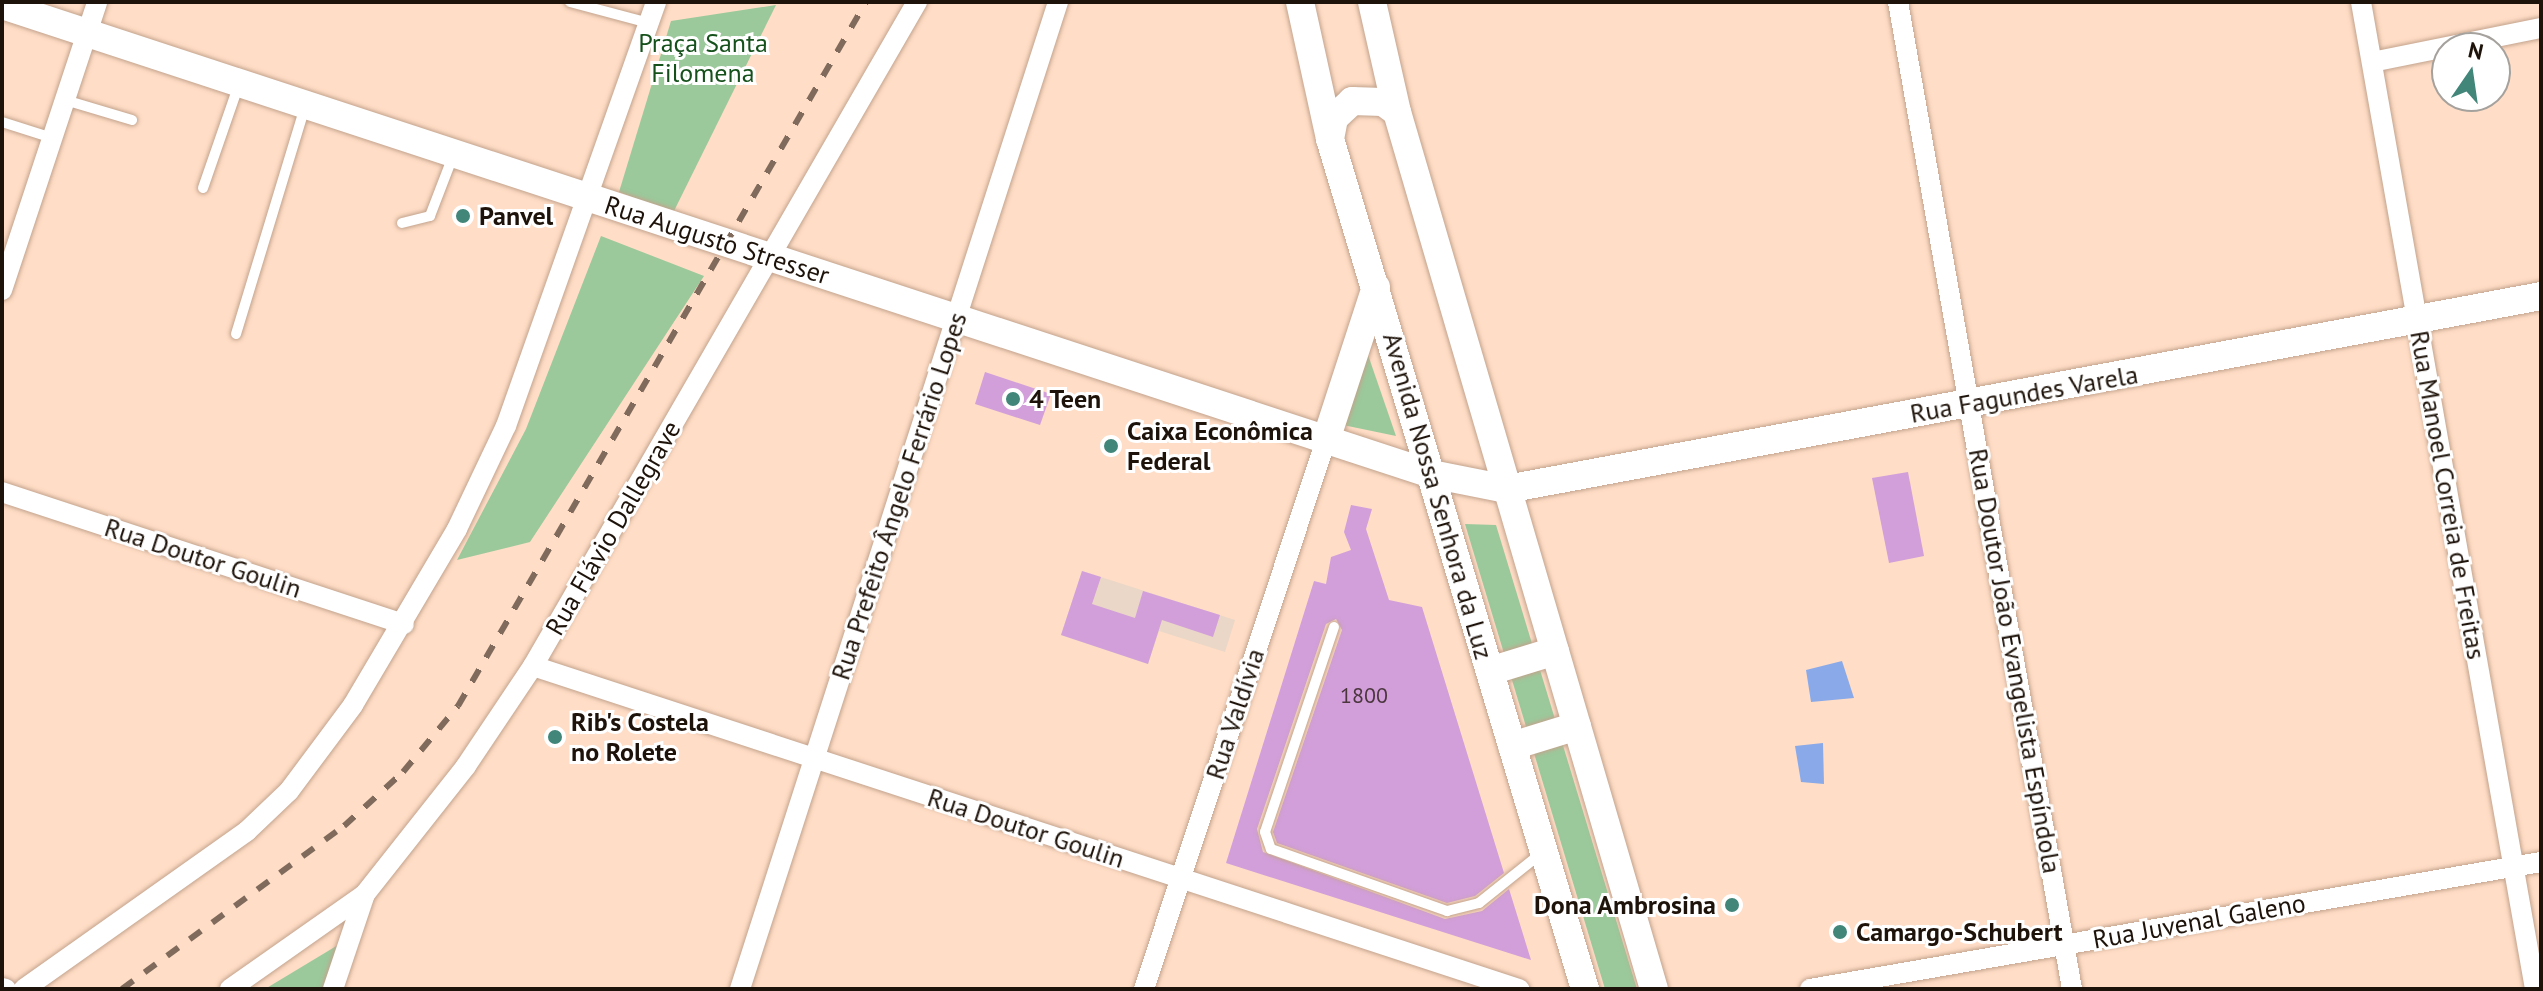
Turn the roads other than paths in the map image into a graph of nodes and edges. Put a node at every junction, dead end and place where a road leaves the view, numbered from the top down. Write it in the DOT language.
graph roads {
  1 [pos="97,2"];
  2 [pos="570,2"];
  3 [pos="656,2"];
  4 [pos="917,2"];
  5 [pos="1058,2"];
  6 [pos="1300,2"];
  7 [pos="1372,2"];
  8 [pos="1898,2"];
  9 [pos="2361,2"];
  10 [pos="2,5"];
  11 [pos="649,23"];
  12 [pos="2541,28"];
  13 [pos="87,33"];
  14 [pos="2372,62"];
  15 [pos="239,83"];
  16 [pos="65,100"];
  17 [pos="306,105"];
  18 [pos="2,112"];
  19 [pos="1397,112"];
  20 [pos="132,120"];
  21 [pos="2,122"];
  22 [pos="14,125"];
  23 [pos="52,138"];
  24 [pos="1330,139"];
  25 [pos="454,153"];
  26 [pos="203,188"];
  27 [pos="592,198"];
  28 [pos="402,223"];
  29 [pos="771,258"];
  30 [pos="1376,287"];
  31 [pos="2,290"];
  32 [pos="2541,296"];
  33 [pos="957,318"];
  34 [pos="2417,321"];
  35 [pos="236,334"];
  36 [pos="1969,404"];
  37 [pos="1326,440"];
  38 [pos="1431,474"];
  39 [pos="1507,489"];
  40 [pos="2,492"];
  41 [pos="404,624"];
  42 [pos="1334,627"];
  43 [pos="1555,651"];
  44 [pos="533,666"];
  45 [pos="1490,671"];
  46 [pos="1577,726"];
  47 [pos="1512,746"];
  48 [pos="814,758"];
  49 [pos="1543,850"];
  50 [pos="2541,862"];
  51 [pos="2513,866"];
  52 [pos="1181,878"];
  53 [pos="365,894"];
  54 [pos="2065,944"];
  55 [pos="24,989"];
  56 [pos="230,989"];
  57 [pos="333,989"];
  58 [pos="740,989"];
  59 [pos="1144,989"];
  60 [pos="1519,989"];
  61 [pos="1585,989"];
  62 [pos="1654,989"];
  63 [pos="1810,989"];
  64 [pos="2072,989"];
  65 [pos="2535,989"];
  1 -- 13 [label="street"];
  2 -- 11 [label="lane"];
  3 -- 11 [label="street"];
  4 -- 29 [label="street, Rua Flávio Dallegrave"];
  5 -- 33 [label="street, Rua Prefeito Ângelo Ferrário Lopes"];
  6 -- 24 [label="main road, Avenida Nossa Senhora da Luz"];
  7 -- 19 [label="main road"];
  8 -- 36 [label="street, Rua Doutor João Evangelista Espíndola"];
  9 -- 14 [label="street, Rua Manoel Correia de Freitas"];
  10 -- 13 [label="main road, Rua Augusto Stresser"];
  11 -- 27 [label="street"];
  12 -- 14 [label="street"];
  13 -- 15 [label="main road, Rua Augusto Stresser"];
  13 -- 16 [label="street"];
  14 -- 34 [label="street, Rua Manoel Correia de Freitas"];
  15 -- 17 [label="main road, Rua Augusto Stresser"];
  15 -- 26 [label="lane"];
  16 -- 20 [label="lane"];
  16 -- 23 [label="street"];
  17 -- 25 [label="main road, Rua Augusto Stresser"];
  17 -- 35 [label="lane"];
  18 -- 22 [label="lane"];
  19 -- 24 [label="main road"];
  19 -- 39 [label="main road"];
  21 -- 22 [label="lane"];
  22 -- 23 [label="lane"];
  23 -- 31 [label="street"];
  24 -- 30 [label="main road, Avenida Nossa Senhora da Luz"];
  25 -- 27 [label="main road, Rua Augusto Stresser"];
  25 -- 28 [label="lane"];
  27 -- 29 [label="main road, Rua Augusto Stresser"];
  27 -- 41 [label="street"];
  29 -- 33 [label="main road, Rua Augusto Stresser"];
  29 -- 44 [label="street, Rua Flávio Dallegrave"];
  30 -- 37 [label="main road"];
  30 -- 38 [label="main road, Avenida Nossa Senhora da Luz"];
  32 -- 34 [label="main road, Rua Fagundes Varela"];
  33 -- 37 [label="main road, Rua Augusto Stresser"];
  33 -- 48 [label="street, Rua Prefeito Ângelo Ferrário Lopes"];
  34 -- 36 [label="main road, Rua Fagundes Varela"];
  34 -- 51 [label="street, Rua Manoel Correia de Freitas"];
  36 -- 39 [label="main road, Rua Fagundes Varela"];
  36 -- 54 [label="street, Rua Doutor João Evangelista Espíndola"];
  37 -- 38 [label="main road, Rua Augusto Stresser"];
  37 -- 52 [label="street, Rua Valdívia"];
  38 -- 39 [label="main road, Rua Augusto Stresser"];
  38 -- 45 [label="main road, Avenida Nossa Senhora da Luz"];
  39 -- 43 [label="main road"];
  40 -- 41 [label="street, Rua Doutor Goulin"];
  41 -- 55 [label="street"];
  42 -- 49 [label="lane"];
  43 -- 45 [label="main road"];
  43 -- 46 [label="main road"];
  44 -- 48 [label="street, Rua Doutor Goulin"];
  44 -- 53 [label="street, Rua Flávio Dallegrave"];
  45 -- 47 [label="main road, Avenida Nossa Senhora da Luz"];
  46 -- 47 [label="main road"];
  46 -- 62 [label="main road"];
  47 -- 49 [label="main road, Avenida Nossa Senhora da Luz"];
  48 -- 52 [label="street, Rua Doutor Goulin"];
  48 -- 58 [label="street, Rua Prefeito Ângelo Ferrário Lopes"];
  49 -- 61 [label="main road, Avenida Nossa Senhora da Luz"];
  50 -- 51 [label="street, Rua Juvenal Galeno"];
  51 -- 54 [label="street, Rua Juvenal Galeno"];
  51 -- 65 [label="street, Rua Manoel Correia de Freitas"];
  52 -- 59 [label="street, Rua Valdívia"];
  52 -- 60 [label="street, Rua Doutor Goulin"];
  53 -- 56 [label="street, Rua Flávio Dallegrave"];
  53 -- 57 [label="street"];
  54 -- 63 [label="street, Rua Juvenal Galeno"];
  54 -- 64 [label="street, Rua Doutor João Evangelista Espíndola"];
}
